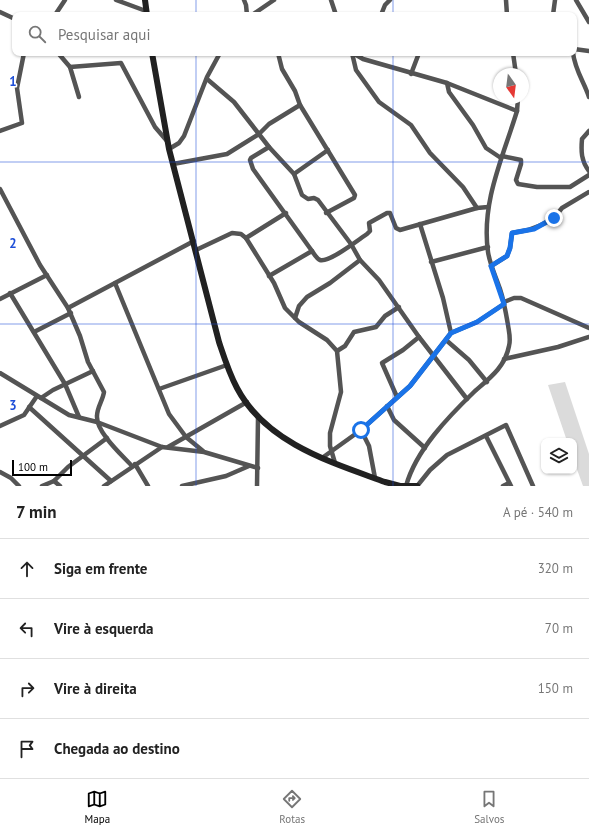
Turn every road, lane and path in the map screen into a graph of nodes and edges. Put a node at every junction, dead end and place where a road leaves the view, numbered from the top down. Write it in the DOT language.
graph roads {
  1 [pos="65,0"];
  2 [pos="116,0"];
  3 [pos="145,0"];
  4 [pos="244,0"];
  5 [pos="274,0"];
  6 [pos="331,0"];
  7 [pos="390,0"];
  8 [pos="506,0"];
  9 [pos="555,0"];
  10 [pos="576,0"];
  11 [pos="0,12"];
  12 [pos="57,12"];
  13 [pos="144,12"];
  14 [pos="146,12"];
  15 [pos="246,12"];
  16 [pos="256,12"];
  17 [pos="335,12"];
  18 [pos="382,12"];
  19 [pos="507,12"];
  20 [pos="553,12"];
  21 [pos="12,18"];
  22 [pos="589,22"];
  23 [pos="577,49"];
  24 [pos="589,51"];
  25 [pos="23,56"];
  26 [pos="61,56"];
  27 [pos="153,56"];
  28 [pos="218,56"];
  29 [pos="279,56"];
  30 [pos="354,56"];
  31 [pos="358,56"];
  32 [pos="364,56"];
  33 [pos="418,56"];
  34 [pos="513,56"];
  35 [pos="573,56"];
  36 [pos="363,59"];
  37 [pos="70,67"];
  38 [pos="515,68"];
  39 [pos="411,74"];
  40 [pos="207,79"];
  41 [pos="447,83"];
  42 [pos="79,97"];
  43 [pos="589,97"];
  44 [pos="518,104"];
  45 [pos="300,105"];
  46 [pos="517,111"];
  47 [pos="0,131"];
  48 [pos="589,131"];
  49 [pos="259,134"];
  50 [pos="168,142"];
  51 [pos="269,147"];
  52 [pos="169,149"];
  53 [pos="328,150"];
  54 [pos="502,157"];
  55 [pos="173,164"];
  56 [pos="589,171"];
  57 [pos="294,174"];
  58 [pos="589,175"];
  59 [pos="0,189"];
  60 [pos="589,192"];
  61 [pos="488,207"];
  62 [pos="477,208"];
  63 [pos="326,212"];
  64 [pos="286,213"];
  65 [pos="420,224"];
  66 [pos="246,238"];
  67 [pos="194,241"];
  68 [pos="351,244"];
  69 [pos="488,247"];
  70 [pos="196,250"];
  71 [pos="312,251"];
  72 [pos="360,260"];
  73 [pos="431,262"];
  74 [pos="491,266"];
  75 [pos="47,275"];
  76 [pos="270,276"];
  77 [pos="115,283"];
  78 [pos="10,293"];
  79 [pos="0,298"];
  80 [pos="504,303"];
  81 [pos="399,306"];
  82 [pos="68,308"];
  83 [pos="71,313"];
  84 [pos="296,318"];
  85 [pos="589,328"];
  86 [pos="34,332"];
  87 [pos="451,333"];
  88 [pos="419,337"];
  89 [pos="589,337"];
  90 [pos="446,340"];
  91 [pos="337,352"];
  92 [pos="433,356"];
  93 [pos="504,359"];
  94 [pos="227,365"];
  95 [pos="93,371"];
  96 [pos="0,373"];
  97 [pos="487,382"];
  98 [pos="65,384"];
  99 [pos="159,389"];
  100 [pos="39,397"];
  101 [pos="398,397"];
  102 [pos="467,399"];
  103 [pos="247,402"];
  104 [pos="387,406"];
  105 [pos="29,407"];
  106 [pos="79,417"];
  107 [pos="258,418"];
  108 [pos="97,422"];
  109 [pos="0,426"];
  110 [pos="361,430"];
  111 [pos="186,436"];
  112 [pos="486,436"];
  113 [pos="107,438"];
  114 [pos="162,447"];
  115 [pos="168,448"];
  116 [pos="425,448"];
  117 [pos="332,451"];
  118 [pos="204,452"];
  119 [pos="85,455"];
  120 [pos="322,458"];
  121 [pos="335,463"];
  122 [pos="134,465"];
  123 [pos="249,466"];
  124 [pos="258,468"];
  125 [pos="0,472"];
  126 [pos="375,478"];
  127 [pos="54,481"];
  128 [pos="111,481"];
  129 [pos="202,484"];
  130 [pos="510,485"];
  131 [pos="19,486"];
  132 [pos="42,486"];
  133 [pos="60,486"];
  134 [pos="104,486"];
  135 [pos="148,486"];
  136 [pos="182,486"];
  137 [pos="257,486"];
  138 [pos="400,486"];
  139 [pos="406,486"];
  140 [pos="418,486"];
  141 [pos="504,486"];
  142 [pos="533,486"];
  1 -- 12 [label="street"];
  2 -- 13 [label="street"];
  3 -- 14 [label="street"];
  4 -- 15 [label="street"];
  5 -- 16 [label="street"];
  6 -- 17 [label="street"];
  7 -- 18 [label="street"];
  8 -- 19 [label="street"];
  9 -- 20 [label="street"];
  10 -- 22 [label="street"];
  11 -- 21 [label="street"];
  23 -- 24 [label="street"];
  25 -- 47 [label="street"];
  26 -- 37 [label="street"];
  27 -- 50 [label="street"];
  28 -- 40 [label="street"];
  29 -- 45 [label="street"];
  30 -- 62 [label="street"];
  31 -- 36 [label="street"];
  32 -- 36 [label="street"];
  33 -- 39 [label="street"];
  34 -- 38 [label="street"];
  35 -- 43 [label="street"];
  36 -- 39 [label="street"];
  37 -- 42 [label="street"];
  37 -- 50 [label="street"];
  39 -- 41 [label="street"];
  40 -- 49 [label="street"];
  40 -- 52 [label="street"];
  41 -- 46 [label="street"];
  41 -- 54 [label="street"];
  44 -- 46 [label="street"];
  45 -- 49 [label="street"];
  45 -- 53 [label="street"];
  46 -- 54 [label="street"];
  48 -- 56 [label="street"];
  49 -- 51 [label="street"];
  49 -- 55 [label="street"];
  50 -- 52 [label="street"];
  51 -- 57 [label="street"];
  51 -- 64 [label="street"];
  52 -- 55 [label="street"];
  53 -- 57 [label="street"];
  53 -- 63 [label="street"];
  54 -- 58 [label="street"];
  54 -- 61 [label="street"];
  55 -- 67 [label="street"];
  57 -- 63 [label="street"];
  59 -- 75 [label="street"];
  60 -- 74 [label="street"];
  61 -- 62 [label="street"];
  61 -- 69 [label="street"];
  62 -- 65 [label="street"];
  63 -- 68 [label="street"];
  64 -- 66 [label="street"];
  64 -- 71 [label="street"];
  65 -- 68 [label="street"];
  65 -- 73 [label="street"];
  66 -- 70 [label="street"];
  66 -- 76 [label="street"];
  67 -- 70 [label="street"];
  67 -- 77 [label="street"];
  68 -- 71 [label="street"];
  68 -- 72 [label="street"];
  69 -- 73 [label="street"];
  69 -- 74 [label="street"];
  70 -- 94 [label="street"];
  71 -- 76 [label="street"];
  72 -- 81 [label="street"];
  72 -- 84 [label="street"];
  73 -- 87 [label="street"];
  74 -- 80 [label="street"];
  75 -- 78 [label="street"];
  75 -- 82 [label="street"];
  76 -- 84 [label="street"];
  77 -- 82 [label="street"];
  77 -- 99 [label="street"];
  78 -- 79 [label="street"];
  78 -- 86 [label="street"];
  80 -- 85 [label="street"];
  80 -- 87 [label="street"];
  80 -- 93 [label="street"];
  81 -- 88 [label="street"];
  81 -- 91 [label="street"];
  82 -- 83 [label="street"];
  83 -- 86 [label="street"];
  83 -- 95 [label="street"];
  84 -- 91 [label="street"];
  86 -- 98 [label="street"];
  87 -- 90 [label="street"];
  88 -- 92 [label="street"];
  88 -- 101 [label="street"];
  89 -- 93 [label="street"];
  90 -- 92 [label="street"];
  90 -- 97 [label="street"];
  91 -- 117 [label="street"];
  92 -- 101 [label="street"];
  92 -- 102 [label="street"];
  93 -- 97 [label="street"];
  94 -- 99 [label="street"];
  94 -- 103 [label="street"];
  95 -- 98 [label="street"];
  95 -- 108 [label="street"];
  96 -- 100 [label="street"];
  97 -- 102 [label="street"];
  98 -- 100 [label="street"];
  98 -- 106 [label="street"];
  99 -- 111 [label="street"];
  100 -- 105 [label="street"];
  100 -- 106 [label="street"];
  101 -- 104 [label="street"];
  102 -- 116 [label="street"];
  103 -- 107 [label="street"];
  103 -- 111 [label="street"];
  104 -- 110 [label="street"];
  104 -- 116 [label="street"];
  105 -- 109 [label="street"];
  105 -- 119 [label="street"];
  106 -- 108 [label="street"];
  107 -- 120 [label="street"];
  107 -- 124 [label="street"];
  108 -- 113 [label="street"];
  108 -- 114 [label="street"];
  110 -- 117 [label="street"];
  110 -- 126 [label="street"];
  111 -- 115 [label="street"];
  111 -- 118 [label="street"];
  112 -- 130 [label="street"];
  112 -- 140 [label="street"];
  112 -- 142 [label="street"];
  113 -- 119 [label="street"];
  113 -- 122 [label="street"];
  114 -- 115 [label="street"];
  114 -- 122 [label="street"];
  115 -- 118 [label="street"];
  116 -- 139 [label="street"];
  117 -- 120 [label="street"];
  117 -- 121 [label="street"];
  118 -- 123 [label="street"];
  119 -- 127 [label="street"];
  119 -- 128 [label="street"];
  120 -- 121 [label="street"];
  121 -- 126 [label="street"];
  122 -- 128 [label="street"];
  122 -- 135 [label="street"];
  123 -- 124 [label="street"];
  123 -- 129 [label="street"];
  124 -- 137 [label="street"];
  125 -- 131 [label="street"];
  126 -- 138 [label="street"];
  127 -- 132 [label="street"];
  127 -- 133 [label="street"];
  128 -- 134 [label="street"];
  129 -- 136 [label="street"];
  130 -- 141 [label="street"];
  138 -- 139 [label="street"];
  139 -- 140 [label="street"];
}
